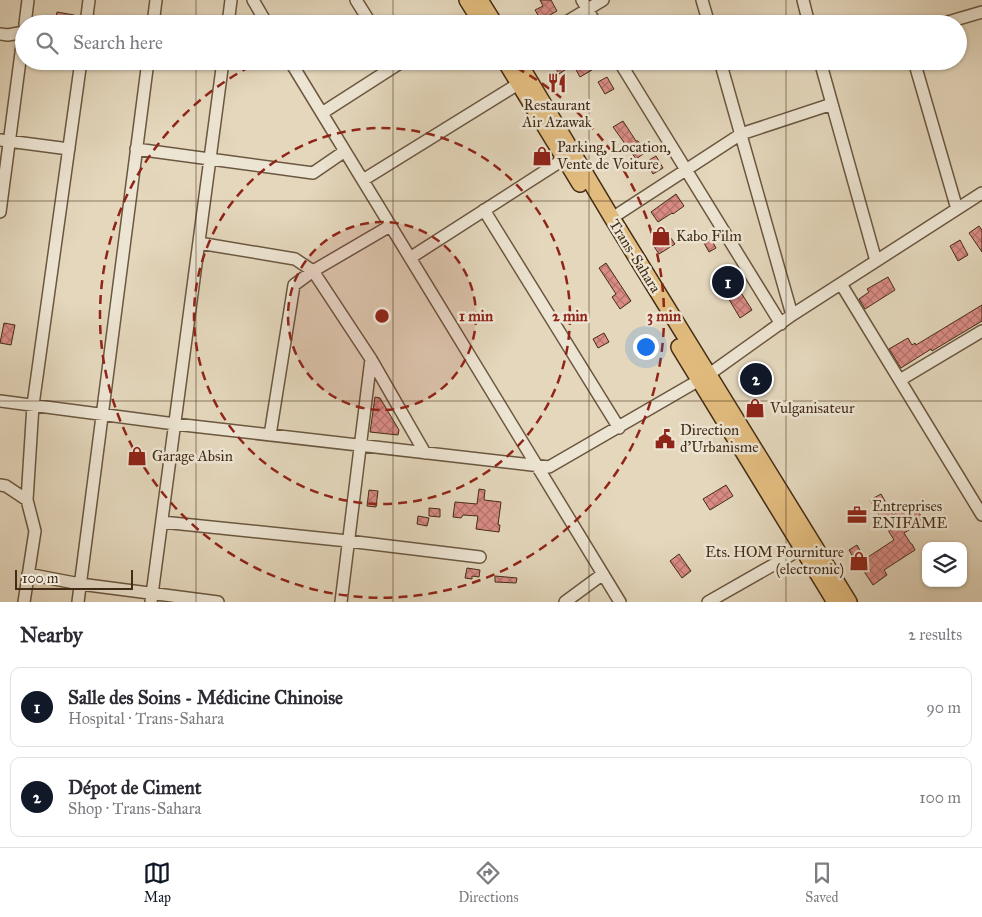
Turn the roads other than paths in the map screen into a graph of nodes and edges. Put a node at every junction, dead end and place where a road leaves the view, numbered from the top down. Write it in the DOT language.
graph roads {
  1 [pos="28,0"];
  2 [pos="89,0"];
  3 [pos="156,0"];
  4 [pos="231,0"];
  5 [pos="253,0"];
  6 [pos="356,0"];
  7 [pos="467,0"];
  8 [pos="480,0"];
  9 [pos="602,0"];
  10 [pos="702,0"];
  11 [pos="803,0"];
  12 [pos="585,5"];
  13 [pos="982,12"];
  14 [pos="26,15"];
  15 [pos="87,15"];
  16 [pos="154,15"];
  17 [pos="229,15"];
  18 [pos="262,15"];
  19 [pos="365,15"];
  20 [pos="478,15"];
  21 [pos="482,15"];
  22 [pos="573,15"];
  23 [pos="706,15"];
  24 [pos="807,15"];
  25 [pos="967,16"];
  26 [pos="15,33"];
  27 [pos="0,34"];
  28 [pos="17,70"];
  29 [pos="80,70"];
  30 [pos="147,70"];
  31 [pos="222,70"];
  32 [pos="296,70"];
  33 [pos="386,70"];
  34 [pos="510,70"];
  35 [pos="523,70"];
  36 [pos="625,70"];
  37 [pos="723,70"];
  38 [pos="823,70"];
  39 [pos="917,70"];
  40 [pos="518,84"];
  41 [pos="832,104"];
  42 [pos="322,113"];
  43 [pos="741,134"];
  44 [pos="5,141"];
  45 [pos="136,149"];
  46 [pos="69,150"];
  47 [pos="345,151"];
  48 [pos="210,159"];
  49 [pos="564,159"];
  50 [pos="686,170"];
  51 [pos="363,180"];
  52 [pos="982,193"];
  53 [pos="956,209"];
  54 [pos="484,210"];
  55 [pos="0,212"];
  56 [pos="612,218"];
  57 [pos="390,226"];
  58 [pos="199,243"];
  59 [pos="410,258"];
  60 [pos="876,261"];
  61 [pos="313,271"];
  62 [pos="841,284"];
  63 [pos="792,315"];
  64 [pos="781,324"];
  65 [pos="982,331"];
  66 [pos="371,359"];
  67 [pos="704,378"];
  68 [pos="900,380"];
  69 [pos="0,401"];
  70 [pos="33,405"];
  71 [pos="102,414"];
  72 [pos="175,424"];
  73 [pos="619,428"];
  74 [pos="270,435"];
  75 [pos="360,445"];
  76 [pos="425,453"];
  77 [pos="537,466"];
  78 [pos="0,486"];
  79 [pos="27,500"];
  80 [pos="982,515"];
  81 [pos="162,522"];
  82 [pos="348,541"];
  83 [pos="803,548"];
  84 [pos="480,557"];
  85 [pos="28,574"];
  86 [pos="603,574"];
  87 [pos="80,584"];
  88 [pos="152,598"];
  89 [pos="721,599"];
  90 [pos="24,602"];
  91 [pos="78,602"];
  92 [pos="218,602"];
  93 [pos="341,602"];
  94 [pos="565,602"];
  95 [pos="620,602"];
  96 [pos="708,602"];
  97 [pos="835,602"];
  98 [pos="849,602"];
  1 -- 14 [label="street"];
  2 -- 15 [label="street"];
  3 -- 16 [label="street"];
  4 -- 17 [label="street"];
  5 -- 18 [label="street"];
  6 -- 19 [label="street"];
  7 -- 20 [label="main road"];
  8 -- 21 [label="main road"];
  9 -- 12 [label="street"];
  10 -- 23 [label="street"];
  11 -- 24 [label="street"];
  12 -- 22 [label="street"];
  13 -- 25 [label="street"];
  26 -- 27 [label="street"];
  28 -- 44 [label="street"];
  29 -- 46 [label="street"];
  30 -- 45 [label="street"];
  31 -- 48 [label="street"];
  32 -- 42 [label="street"];
  33 -- 42 [label="street"];
  34 -- 40 [label="main road, Trans-Sahara"];
  35 -- 56 [label="main road, Trans-Sahara"];
  36 -- 50 [label="street"];
  37 -- 43 [label="street"];
  38 -- 41 [label="street"];
  39 -- 53 [label="street"];
  40 -- 49 [label="main road, Trans-Sahara"];
  40 -- 51 [label="street"];
  41 -- 43 [label="street"];
  41 -- 60 [label="street"];
  42 -- 47 [label="street"];
  43 -- 50 [label="street"];
  43 -- 63 [label="street"];
  44 -- 46 [label="street"];
  44 -- 55 [label="street"];
  45 -- 48 [label="street"];
  45 -- 71 [label="street"];
  46 -- 70 [label="street"];
  47 -- 48 [label="street"];
  47 -- 51 [label="street"];
  48 -- 58 [label="street"];
  49 -- 54 [label="street"];
  49 -- 67 [label="main road, Trans-Sahara"];
  50 -- 56 [label="street"];
  50 -- 64 [label="street"];
  51 -- 57 [label="street"];
  52 -- 53 [label="street"];
  53 -- 60 [label="street"];
  54 -- 59 [label="street"];
  54 -- 73 [label="street"];
  56 -- 67 [label="main road, Trans-Sahara"];
  57 -- 59 [label="street"];
  57 -- 61 [label="street"];
  58 -- 61 [label="street"];
  58 -- 72 [label="street"];
  59 -- 77 [label="street"];
  60 -- 62 [label="street"];
  61 -- 66 [label="street"];
  61 -- 74 [label="street"];
  62 -- 63 [label="street"];
  62 -- 68 [label="street"];
  63 -- 64 [label="street"];
  64 -- 67 [label="street"];
  65 -- 68 [label="street"];
  66 -- 75 [label="street"];
  66 -- 76 [label="street"];
  67 -- 73 [label="street"];
  67 -- 83 [label="main road, Trans-Sahara"];
  67 -- 98 [label="main road, Trans-Sahara"];
  68 -- 80 [label="street"];
  69 -- 70 [label="street"];
  70 -- 71 [label="street"];
  70 -- 79 [label="street"];
  71 -- 72 [label="street"];
  71 -- 87 [label="street"];
  72 -- 74 [label="street"];
  72 -- 81 [label="street"];
  73 -- 77 [label="street"];
  74 -- 75 [label="street"];
  75 -- 76 [label="street"];
  75 -- 82 [label="street"];
  76 -- 77 [label="street"];
  77 -- 86 [label="street"];
  78 -- 79 [label="street"];
  79 -- 85 [label="street"];
  81 -- 82 [label="street"];
  81 -- 88 [label="street"];
  82 -- 84 [label="street"];
  82 -- 93 [label="street"];
  83 -- 89 [label="street"];
  83 -- 97 [label="main road, Trans-Sahara"];
  85 -- 87 [label="street"];
  85 -- 90 [label="street"];
  86 -- 94 [label="street"];
  86 -- 95 [label="street"];
  87 -- 88 [label="street"];
  87 -- 91 [label="street"];
  88 -- 92 [label="street"];
  89 -- 96 [label="street"];
}
